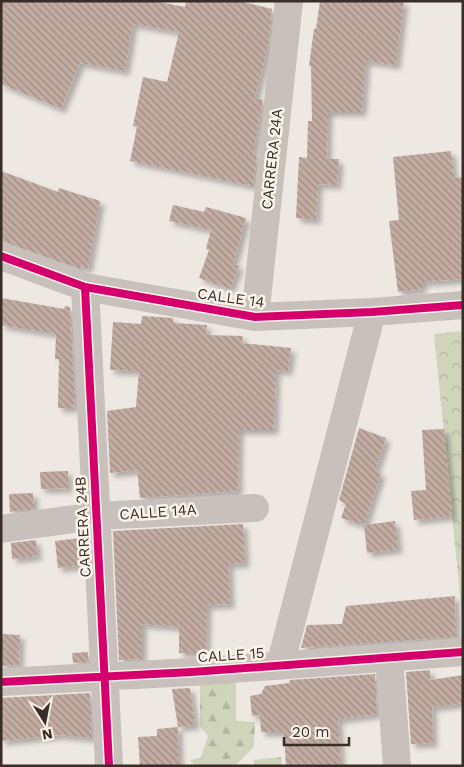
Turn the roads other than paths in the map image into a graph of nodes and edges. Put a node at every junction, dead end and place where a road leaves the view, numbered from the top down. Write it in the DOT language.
graph roads {
  1 [pos="289,1"];
  2 [pos="1,256"];
  3 [pos="85,287"];
  4 [pos="463,305"];
  5 [pos="372,312"];
  6 [pos="255,318"];
  7 [pos="254,508"];
  8 [pos="96,516"];
  9 [pos="1,528"];
  10 [pos="463,652"];
  11 [pos="389,658"];
  12 [pos="280,666"];
  13 [pos="104,677"];
  14 [pos="1,682"];
  15 [pos="109,766"];
  16 [pos="397,766"];
  1 -- 6 [label="street, CARRERA 24A"];
  2 -- 3 [label="street, CALLE 14"];
  3 -- 6 [label="street, CALLE 14"];
  3 -- 8 [label="street, CARRERA 24B"];
  4 -- 5 [label="street, CALLE 14"];
  5 -- 6 [label="street, CALLE 14"];
  5 -- 12 [label="street"];
  7 -- 8 [label="street, CALLE 14A"];
  8 -- 9 [label="street, CALLE 14A"];
  8 -- 13 [label="street, CARRERA 24B"];
  10 -- 11 [label="street, CALLE 15"];
  11 -- 12 [label="street, CALLE 15"];
  11 -- 16 [label="street"];
  12 -- 13 [label="street, CALLE 15"];
  13 -- 14 [label="street, CALLE 15"];
  13 -- 15 [label="street, CARRERA 24B"];
}
